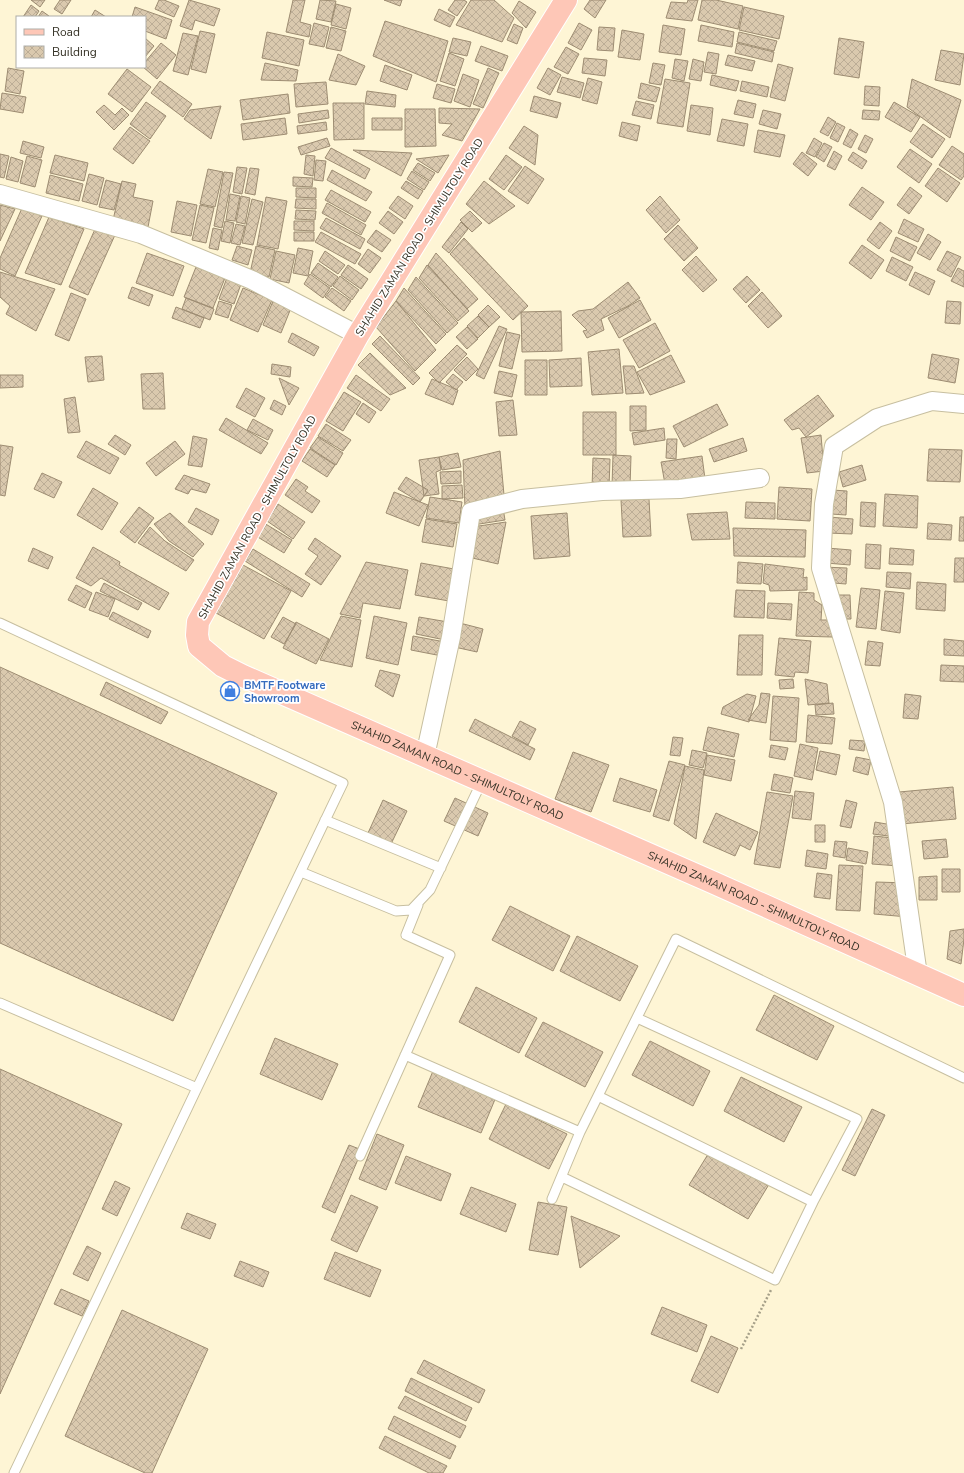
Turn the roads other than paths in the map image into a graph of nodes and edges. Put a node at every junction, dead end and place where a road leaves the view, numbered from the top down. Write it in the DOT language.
graph roads {
  1 [pos="566,0"];
  2 [pos="0,194"];
  3 [pos="358,335"];
  4 [pos="964,404"];
  5 [pos="760,478"];
  6 [pos="0,623"];
  7 [pos="425,756"];
  8 [pos="482,781"];
  9 [pos="325,820"];
  10 [pos="441,868"];
  11 [pos="301,872"];
  12 [pos="418,905"];
  13 [pos="918,975"];
  14 [pos="964,995"];
  15 [pos="0,1003"];
  16 [pos="637,1018"];
  17 [pos="405,1055"];
  18 [pos="964,1078"];
  19 [pos="197,1088"];
  20 [pos="598,1096"];
  21 [pos="580,1132"];
  22 [pos="360,1156"];
  23 [pos="562,1177"];
  24 [pos="552,1199"];
  25 [pos="814,1202"];
  26 [pos="14,1473"];
  1 -- 3 [label="main road, SHAHID ZAMAN ROAD - SHIMULTOLY ROAD"];
  2 -- 3 [label="street"];
  3 -- 7 [label="main road, SHAHID ZAMAN ROAD - SHIMULTOLY ROAD"];
  4 -- 13 [label="street"];
  5 -- 7 [label="street"];
  6 -- 9 [label="lane"];
  7 -- 8 [label="main road, SHAHID ZAMAN ROAD - SHIMULTOLY ROAD"];
  8 -- 10 [label="lane"];
  8 -- 13 [label="main road, SHAHID ZAMAN ROAD - SHIMULTOLY ROAD"];
  9 -- 10 [label="lane"];
  9 -- 11 [label="lane"];
  10 -- 12 [label="lane"];
  11 -- 12 [label="lane"];
  11 -- 19 [label="lane"];
  12 -- 17 [label="lane"];
  13 -- 14 [label="main road, SHAHID ZAMAN ROAD - SHIMULTOLY ROAD"];
  15 -- 19 [label="lane"];
  16 -- 18 [label="lane"];
  16 -- 20 [label="lane"];
  16 -- 25 [label="lane"];
  17 -- 21 [label="lane"];
  17 -- 22 [label="lane"];
  19 -- 26 [label="lane"];
  20 -- 21 [label="lane"];
  20 -- 25 [label="lane"];
  21 -- 23 [label="lane"];
  23 -- 24 [label="lane"];
  23 -- 25 [label="lane"];
}
